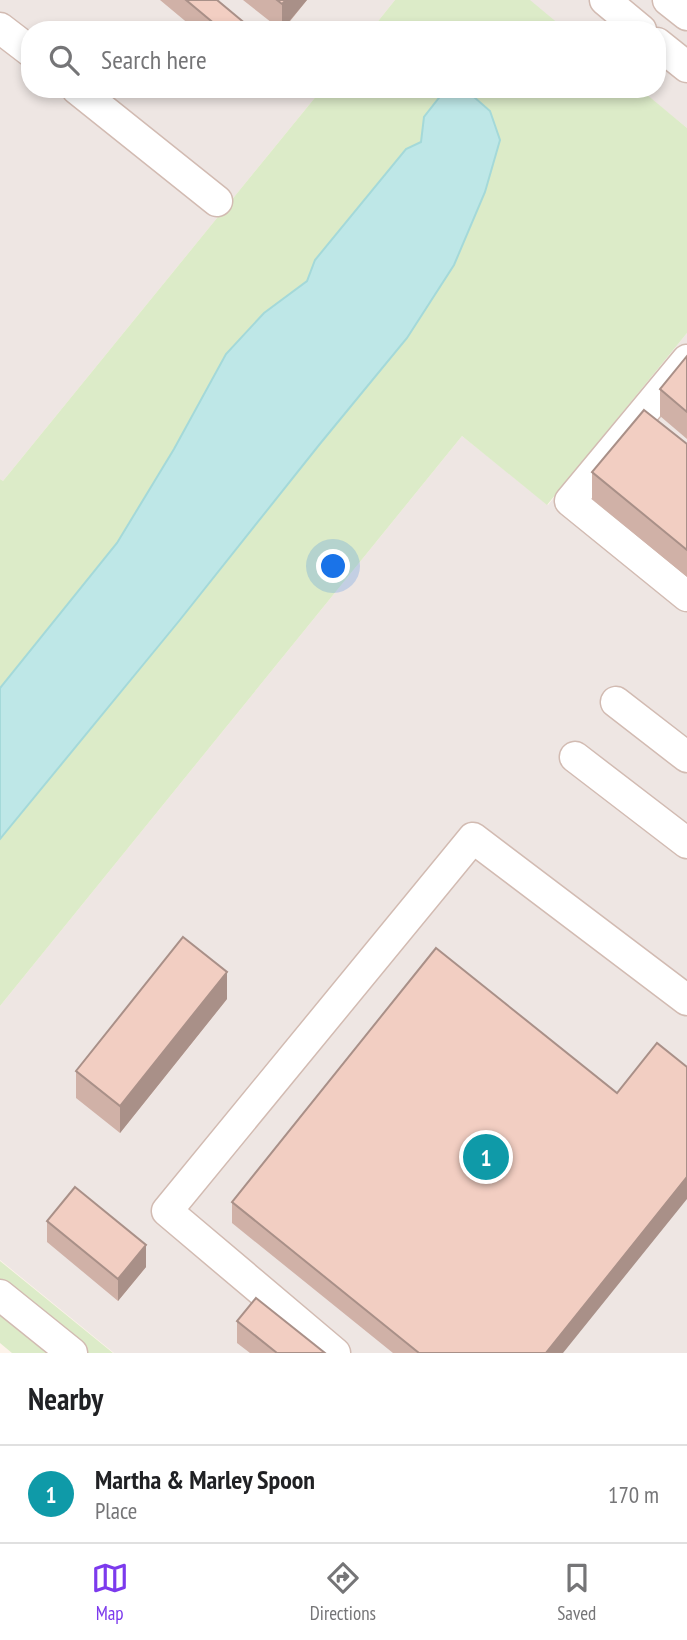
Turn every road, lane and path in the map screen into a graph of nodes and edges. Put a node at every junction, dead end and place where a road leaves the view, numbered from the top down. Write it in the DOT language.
graph roads {
  1 [pos="605,0"];
  2 [pos="668,0"];
  3 [pos="687,15"];
  4 [pos="630,21"];
  5 [pos="0,28"];
  6 [pos="21,44"];
  7 [pos="666,50"];
  8 [pos="687,67"];
  9 [pos="88,98"];
  10 [pos="217,201"];
  11 [pos="687,360"];
  12 [pos="687,596"];
  13 [pos="616,702"];
  14 [pos="575,757"];
  15 [pos="687,757"];
  16 [pos="687,843"];
  17 [pos="687,1000"];
  18 [pos="0,1295"];
  19 [pos="72,1353"];
  20 [pos="335,1353"];
  1 -- 4 [label="lane"];
  2 -- 3 [label="lane"];
  5 -- 6 [label="lane"];
  7 -- 8 [label="lane"];
  9 -- 10 [label="lane"];
  11 -- 12 [label="lane"];
  13 -- 15 [label="lane"];
  14 -- 16 [label="lane"];
  17 -- 20 [label="lane"];
  18 -- 19 [label="lane"];
}
